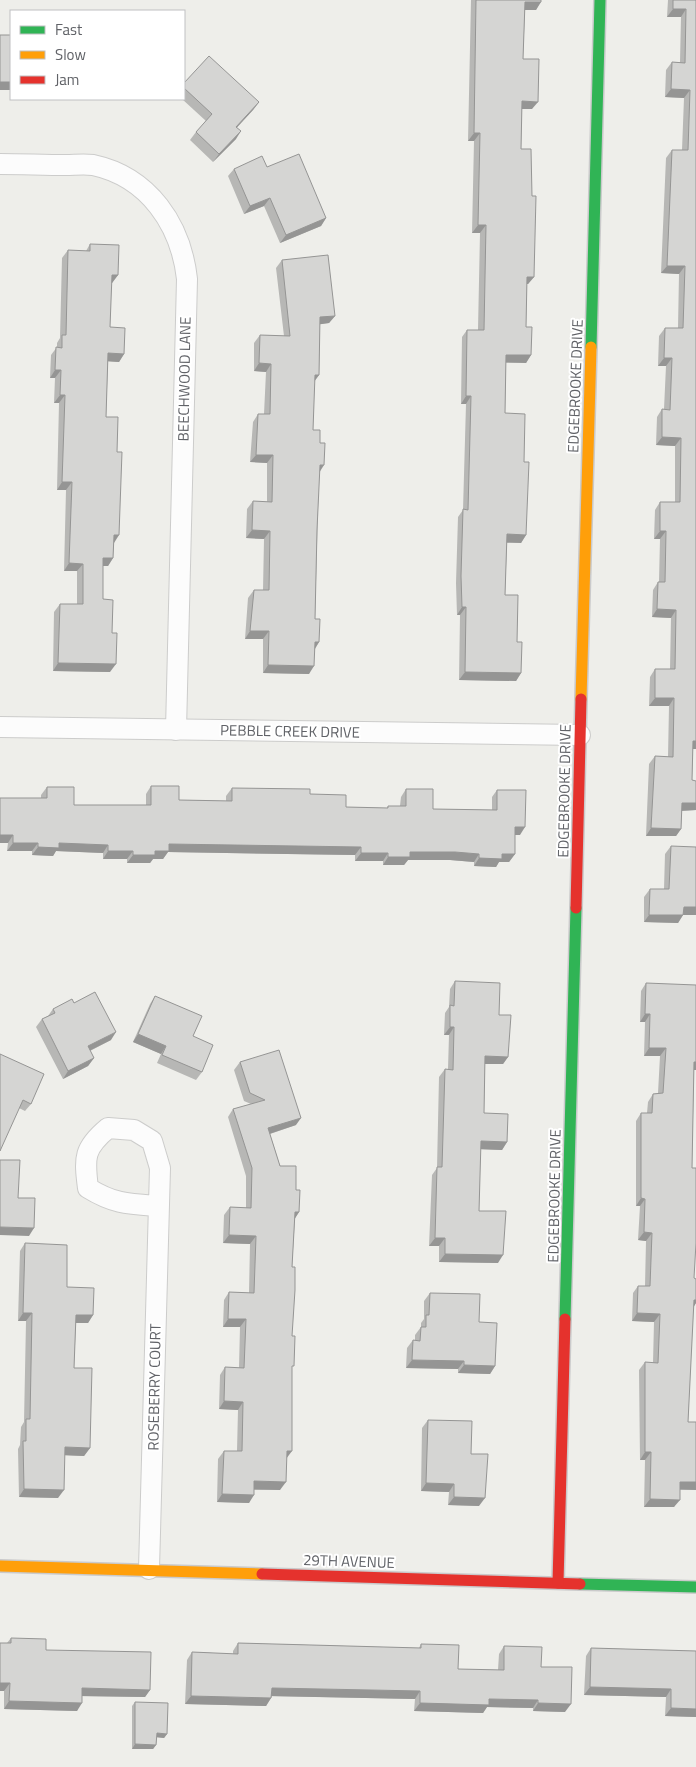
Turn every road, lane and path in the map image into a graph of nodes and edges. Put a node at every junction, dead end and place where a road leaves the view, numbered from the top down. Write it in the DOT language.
graph roads {
  1 [pos="600,0"];
  2 [pos="0,164"];
  3 [pos="0,728"];
  4 [pos="176,730"];
  5 [pos="580,735"];
  6 [pos="158,1206"];
  7 [pos="0,1566"];
  8 [pos="149,1569"];
  9 [pos="558,1583"];
  10 [pos="696,1586"];
  1 -- 5 [label="street, EDGEBROOKE DRIVE"];
  2 -- 4 [label="street, BEECHWOOD LANE"];
  3 -- 4 [label="street, PEBBLE CREEK DRIVE"];
  4 -- 5 [label="street, PEBBLE CREEK DRIVE"];
  5 -- 9 [label="street, EDGEBROOKE DRIVE"];
  6 -- 6 [label="street, ROSEBERRY COURT"];
  6 -- 8 [label="street, ROSEBERRY COURT"];
  7 -- 8 [label="street, 29TH AVENUE"];
  8 -- 9 [label="street, 29TH AVENUE"];
  9 -- 10 [label="street, 29TH AVENUE"];
}
